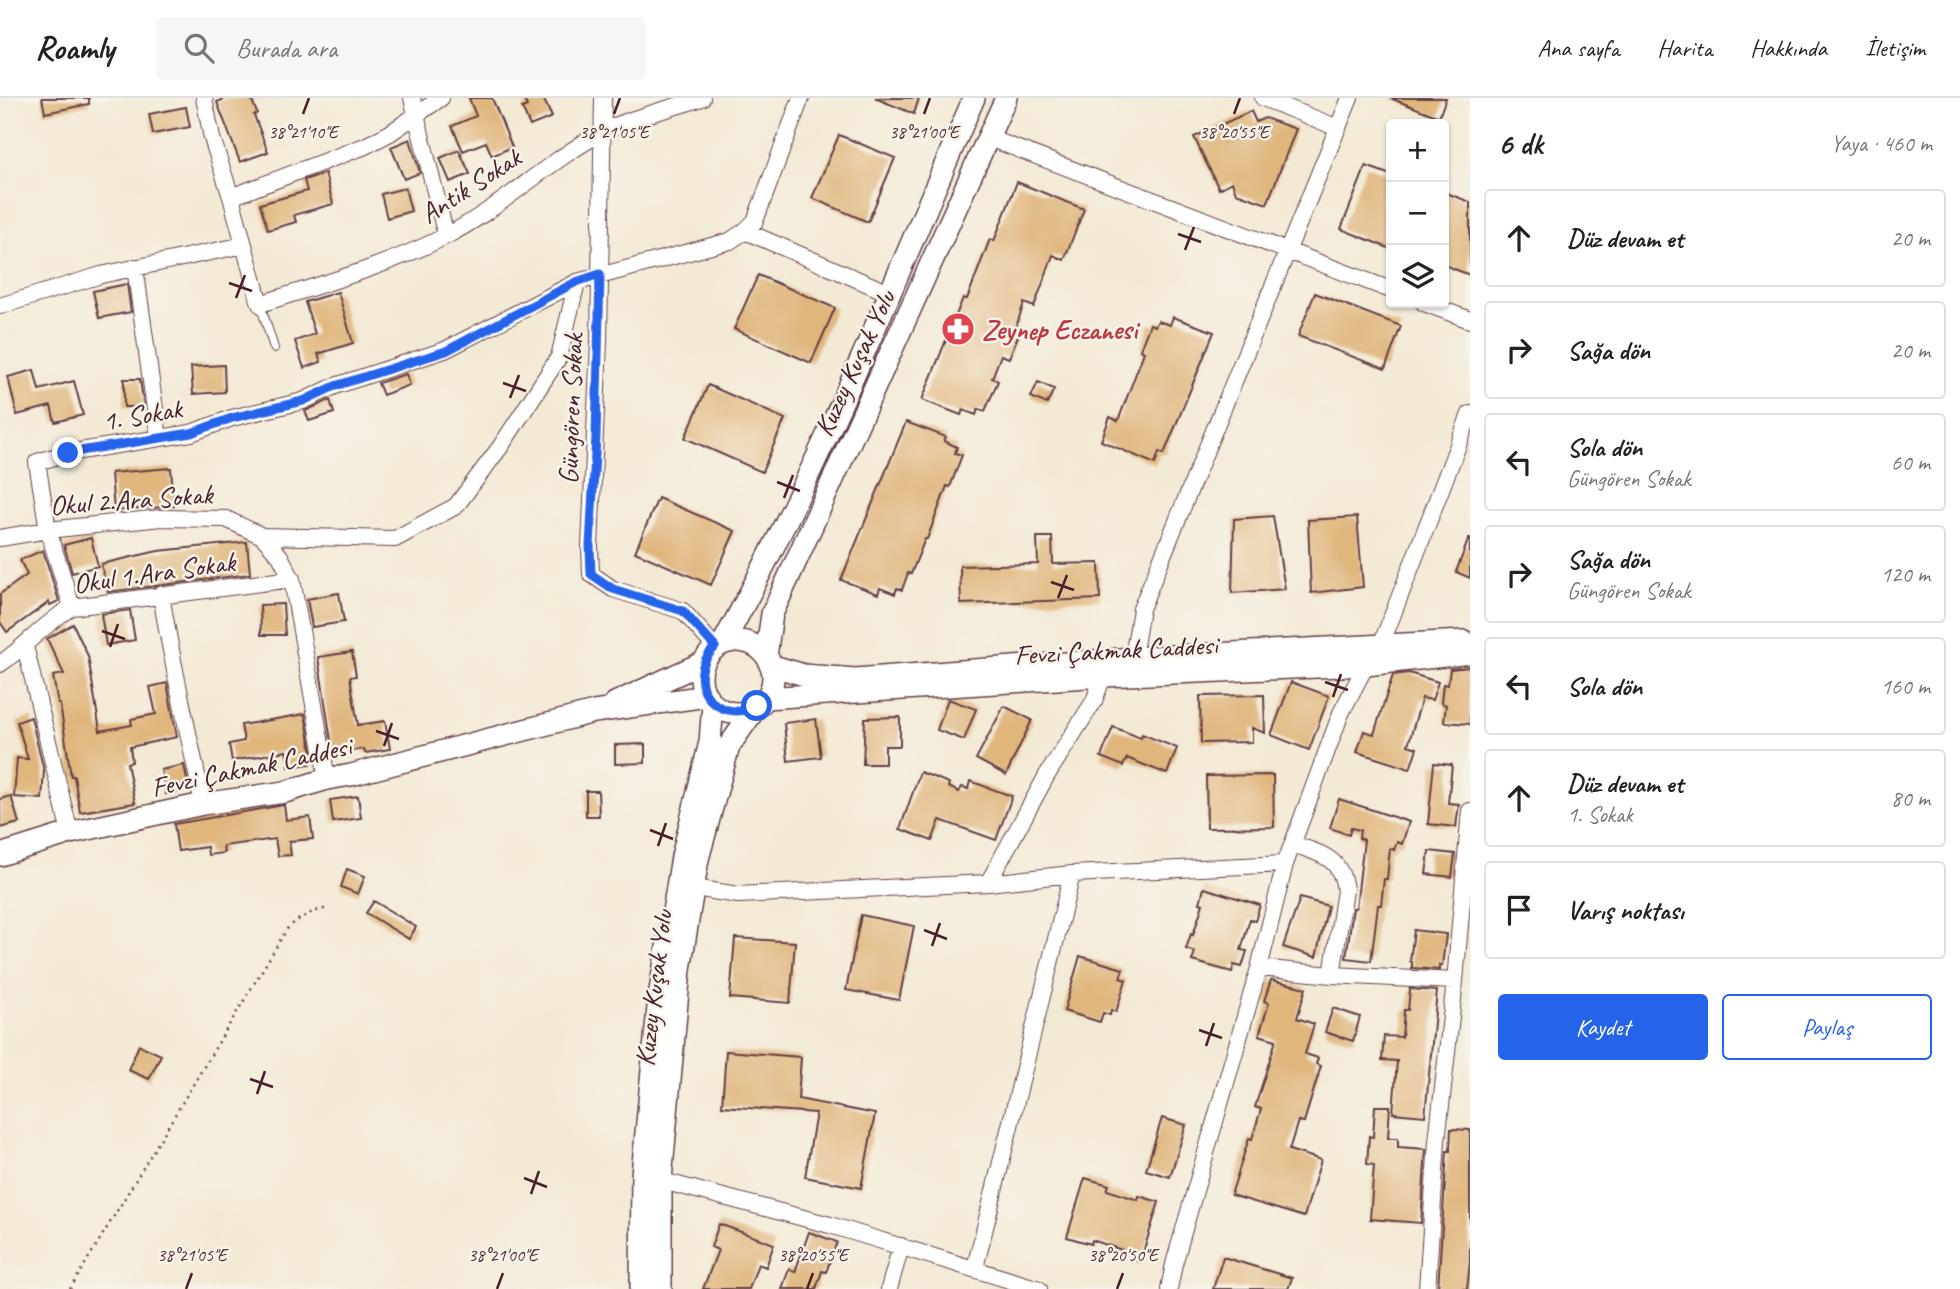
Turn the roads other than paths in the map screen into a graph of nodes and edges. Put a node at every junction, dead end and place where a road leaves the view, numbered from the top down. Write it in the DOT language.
graph roads {
  1 [pos="204,98"];
  2 [pos="412,98"];
  3 [pos="440,98"];
  4 [pos="603,98"];
  5 [pos="702,98"];
  6 [pos="801,98"];
  7 [pos="974,98"];
  8 [pos="1006,98"];
  9 [pos="1263,98"];
  10 [pos="1350,98"];
  11 [pos="418,115"];
  12 [pos="1338,128"];
  13 [pos="603,132"];
  14 [pos="989,138"];
  15 [pos="231,197"];
  16 [pos="745,232"];
  17 [pos="446,236"];
  18 [pos="244,245"];
  19 [pos="1287,250"];
  20 [pos="135,267"];
  21 [pos="600,274"];
  22 [pos="576,282"];
  23 [pos="1386,288"];
  24 [pos="889,293"];
  25 [pos="260,304"];
  26 [pos="0,306"];
  27 [pos="1438,308"];
  28 [pos="1470,320"];
  29 [pos="274,348"];
  30 [pos="1470,414"];
  31 [pos="159,438"];
  32 [pos="48,530"];
  33 [pos="262,536"];
  34 [pos="0,538"];
  35 [pos="292,579"];
  36 [pos="161,594"];
  37 [pos="72,607"];
  38 [pos="1470,640"];
  39 [pos="1381,645"];
  40 [pos="25,646"];
  41 [pos="714,651"];
  42 [pos="1470,653"];
  43 [pos="1133,658"];
  44 [pos="768,660"];
  45 [pos="0,664"];
  46 [pos="1366,665"];
  47 [pos="1103,676"];
  48 [pos="710,700"];
  49 [pos="761,702"];
  50 [pos="594,712"];
  51 [pos="327,779"];
  52 [pos="203,804"];
  53 [pos="1470,811"];
  54 [pos="70,833"];
  55 [pos="1293,844"];
  56 [pos="0,855"];
  57 [pos="1285,863"];
  58 [pos="1072,874"];
  59 [pos="988,883"];
  60 [pos="694,888"];
  61 [pos="1259,968"];
  62 [pos="1332,975"];
  63 [pos="1455,981"];
  64 [pos="652,1178"];
  65 [pos="901,1246"];
  66 [pos="975,1268"];
  67 [pos="641,1289"];
  68 [pos="661,1289"];
  69 [pos="889,1289"];
  70 [pos="1039,1289"];
  71 [pos="1169,1289"];
  72 [pos="1427,1289"];
  1 -- 15 [label="street"];
  2 -- 11 [label="street"];
  3 -- 11 [label="street"];
  4 -- 13 [label="street, Güngören Sokak"];
  5 -- 13 [label="street, Antik Sokak"];
  6 -- 16 [label="street"];
  7 -- 24 [label="main road, Kuzey Kuşak Yolu"];
  8 -- 14 [label="main road, Kuzey Kuşak Yolu"];
  9 -- 12 [label="street"];
  10 -- 12 [label="street"];
  11 -- 15 [label="street"];
  11 -- 17 [label="street"];
  12 -- 19 [label="street"];
  13 -- 17 [label="street, Antik Sokak"];
  13 -- 21 [label="street, Güngören Sokak"];
  14 -- 19 [label="street"];
  14 -- 44 [label="main road, Kuzey Kuşak Yolu"];
  15 -- 18 [label="street"];
  16 -- 21 [label="street, 1. Sokak"];
  16 -- 24 [label="street"];
  17 -- 25 [label="street, Antik Sokak"];
  18 -- 20 [label="street"];
  18 -- 25 [label="street"];
  19 -- 23 [label="street"];
  19 -- 43 [label="street"];
  20 -- 26 [label="street"];
  20 -- 31 [label="street"];
  21 -- 22 [label="street, 1. Sokak"];
  21 -- 41 [label="street, Güngören Sokak"];
  22 -- 31 [label="street, 1. Sokak"];
  22 -- 33 [label="street"];
  24 -- 41 [label="main road, Kuzey Kuşak Yolu"];
  25 -- 29 [label="lane"];
  27 -- 28 [label="street"];
  30 -- 39 [label="street"];
  31 -- 32 [label="street, 1. Sokak"];
  32 -- 33 [label="street, Okul 2.Ara Sokak"];
  32 -- 34 [label="street, Okul 2.Ara Sokak"];
  32 -- 37 [label="street"];
  33 -- 35 [label="street"];
  35 -- 36 [label="street, Okul 1.Ara Sokak"];
  35 -- 51 [label="street"];
  36 -- 37 [label="street, Okul 1.Ara Sokak"];
  36 -- 52 [label="street"];
  37 -- 40 [label="street, Okul 1.Ara Sokak"];
  38 -- 39 [label="main road"];
  39 -- 43 [label="main road"];
  39 -- 46 [label="street"];
  40 -- 45 [label="street, Okul 1.Ara Sokak"];
  40 -- 54 [label="street"];
  41 -- 44 [label="main road"];
  41 -- 48 [label="main road"];
  41 -- 50 [label="main road"];
  42 -- 46 [label="main road, Fevzi Çakmak Caddesi"];
  43 -- 44 [label="main road"];
  44 -- 49 [label="main road"];
  46 -- 47 [label="main road, Fevzi Çakmak Caddesi"];
  46 -- 55 [label="street"];
  47 -- 49 [label="main road, Fevzi Çakmak Caddesi"];
  47 -- 59 [label="street"];
  48 -- 49 [label="main road"];
  48 -- 50 [label="main road"];
  48 -- 64 [label="main road, Kuzey Kuşak Yolu"];
  49 -- 60 [label="main road, Kuzey Kuşak Yolu"];
  50 -- 51 [label="main road, Fevzi Çakmak Caddesi"];
  51 -- 52 [label="main road, Fevzi Çakmak Caddesi"];
  52 -- 54 [label="main road, Fevzi Çakmak Caddesi"];
  53 -- 63 [label="street"];
  54 -- 56 [label="main road, Fevzi Çakmak Caddesi"];
  55 -- 57 [label="street"];
  55 -- 62 [label="street"];
  57 -- 58 [label="street"];
  57 -- 61 [label="street"];
  58 -- 59 [label="street"];
  58 -- 66 [label="street"];
  59 -- 60 [label="street"];
  60 -- 64 [label="main road, Kuzey Kuşak Yolu"];
  61 -- 62 [label="street"];
  61 -- 71 [label="street"];
  62 -- 63 [label="street"];
  63 -- 72 [label="street"];
  64 -- 65 [label="street"];
  64 -- 67 [label="main road, Kuzey Kuşak Yolu"];
  64 -- 68 [label="main road, Kuzey Kuşak Yolu"];
  65 -- 66 [label="street"];
  65 -- 69 [label="street"];
  66 -- 70 [label="street"];
}
